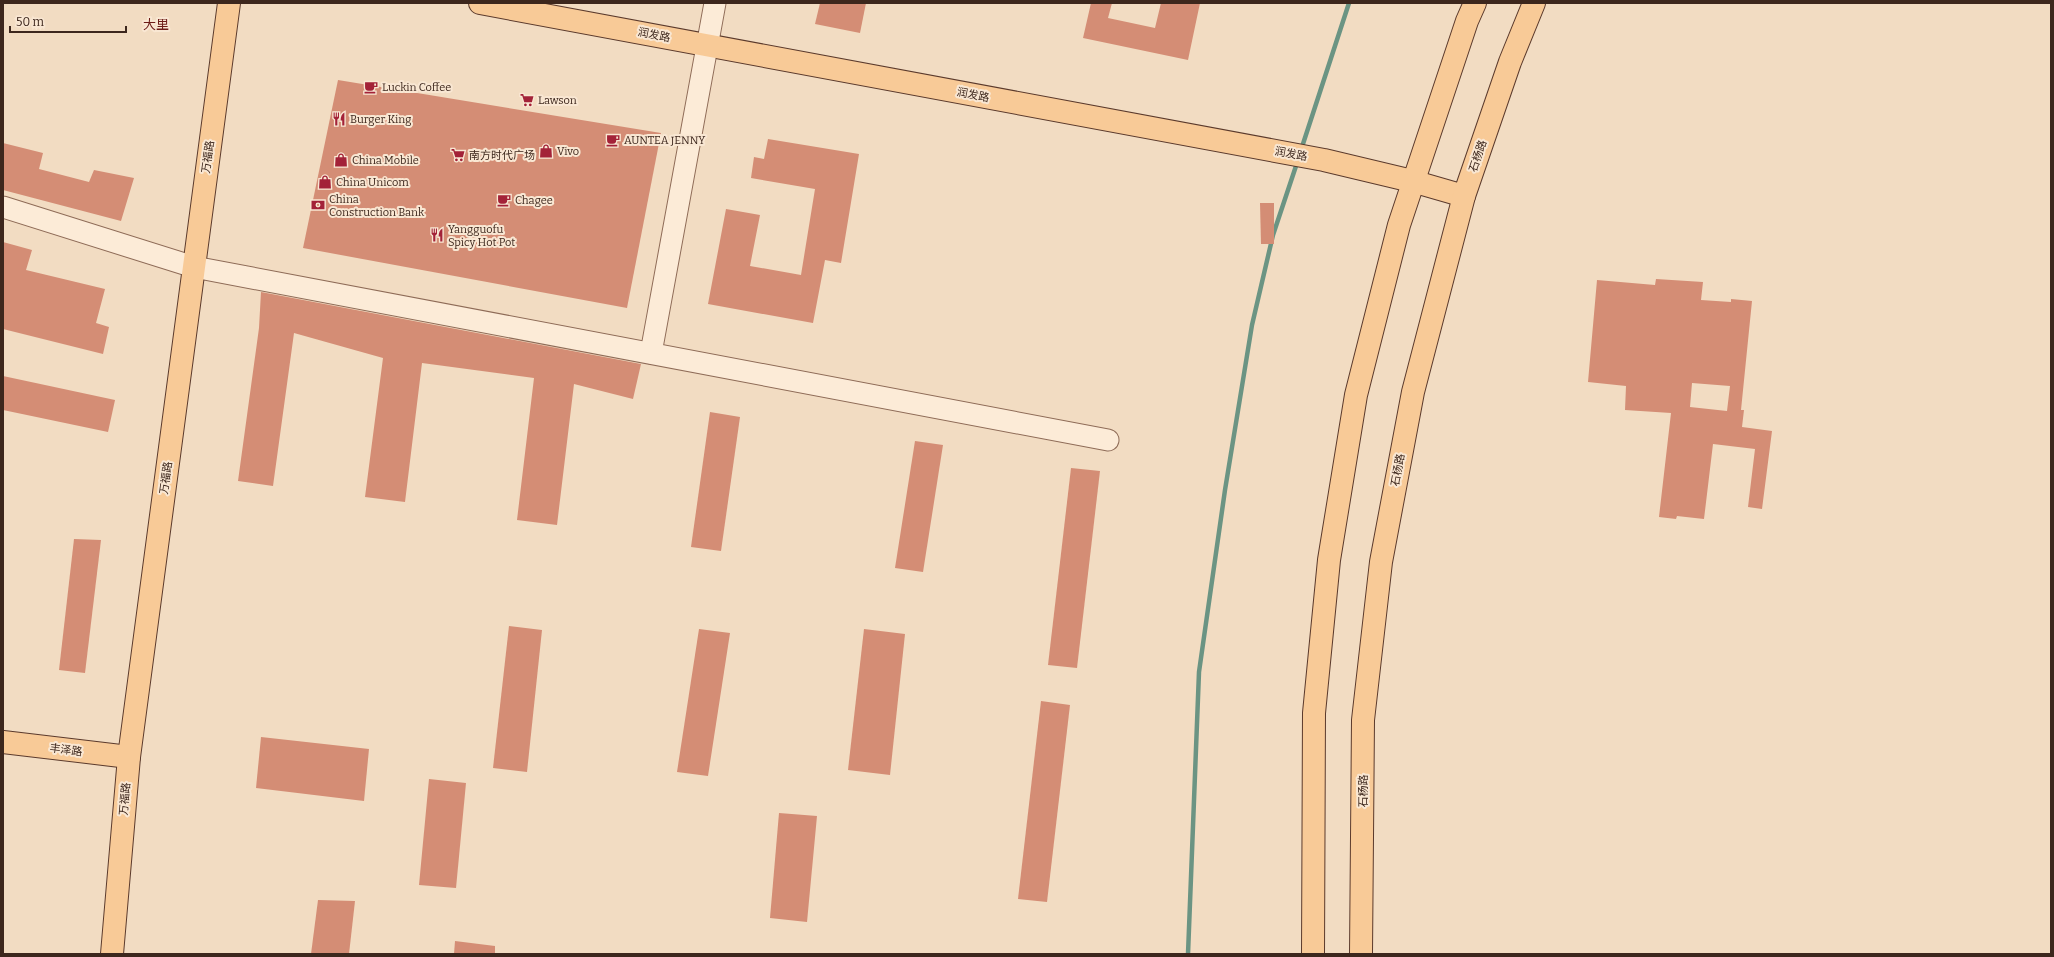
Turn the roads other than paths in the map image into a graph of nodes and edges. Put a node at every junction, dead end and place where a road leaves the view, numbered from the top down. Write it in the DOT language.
graph roads {
  1 [pos="229,3"];
  2 [pos="480,3"];
  3 [pos="715,3"];
  4 [pos="1475,3"];
  5 [pos="1534,3"];
  6 [pos="708,45"];
  7 [pos="1412,181"];
  8 [pos="1464,196"];
  9 [pos="3,207"];
  10 [pos="194,266"];
  11 [pos="651,353"];
  12 [pos="1108,440"];
  13 [pos="3,742"];
  14 [pos="129,757"];
  15 [pos="112,954"];
  16 [pos="1313,954"];
  17 [pos="1361,954"];
  1 -- 10 [label="main road, 万福路"];
  2 -- 6 [label="main road, 润发路"];
  3 -- 6 [label="street"];
  4 -- 7 [label="main road"];
  5 -- 8 [label="main road, 石杨路"];
  6 -- 7 [label="main road, 润发路"];
  6 -- 11 [label="street"];
  7 -- 8 [label="main road, 润发路"];
  7 -- 16 [label="main road"];
  8 -- 17 [label="main road, 石杨路"];
  9 -- 10 [label="street"];
  10 -- 11 [label="street"];
  10 -- 14 [label="main road, 万福路"];
  11 -- 12 [label="street"];
  13 -- 14 [label="main road, 丰泽路"];
  14 -- 15 [label="main road, 万福路"];
}
